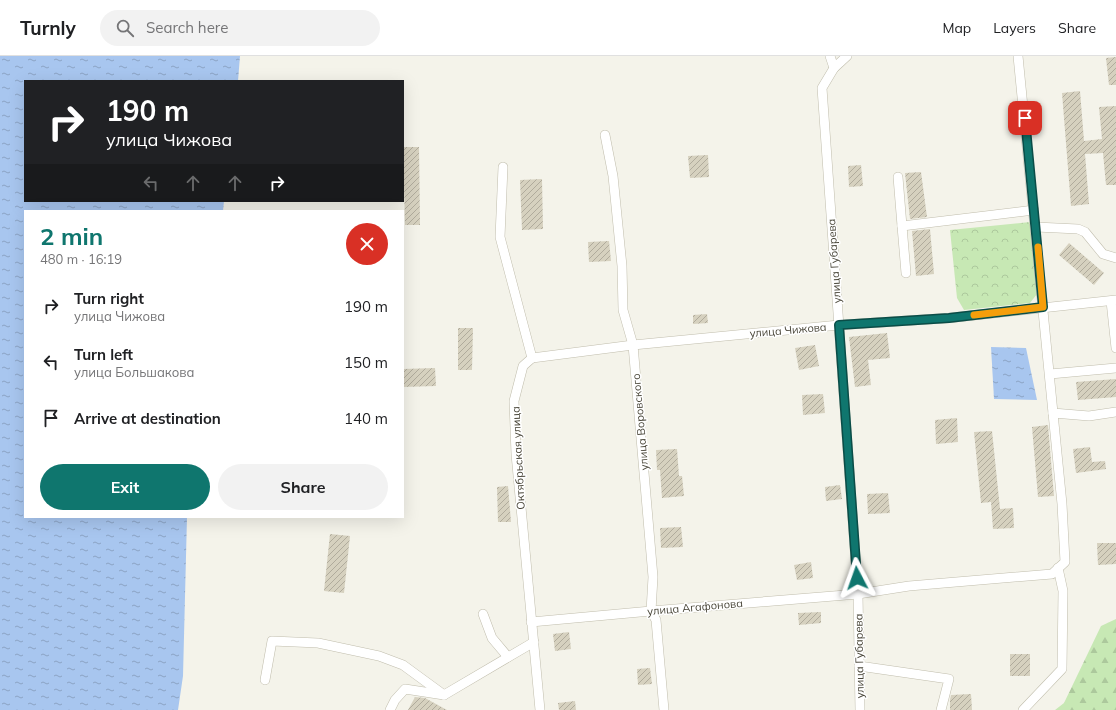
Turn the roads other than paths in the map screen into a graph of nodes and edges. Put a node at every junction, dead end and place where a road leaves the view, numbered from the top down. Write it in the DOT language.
graph roads {
  1 [pos="830,56"];
  2 [pos="847,56"];
  3 [pos="1018,56"];
  4 [pos="834,68"];
  5 [pos="605,135"];
  6 [pos="503,166"];
  7 [pos="898,177"];
  8 [pos="1034,210"];
  9 [pos="902,226"];
  10 [pos="1036,227"];
  11 [pos="1116,258"];
  12 [pos="906,273"];
  13 [pos="1114,301"];
  14 [pos="1043,307"];
  15 [pos="839,325"];
  16 [pos="633,345"];
  17 [pos="1116,348"];
  18 [pos="532,358"];
  19 [pos="1116,368"];
  20 [pos="1050,374"];
  21 [pos="1116,412"];
  22 [pos="1053,413"];
  23 [pos="1058,568"];
  24 [pos="858,594"];
  25 [pos="651,611"];
  26 [pos="483,614"];
  27 [pos="531,622"];
  28 [pos="534,642"];
  29 [pos="508,657"];
  30 [pos="860,666"];
  31 [pos="265,680"];
  32 [pos="444,695"];
  33 [pos="390,710"];
  34 [pos="540,710"];
  35 [pos="664,710"];
  36 [pos="860,710"];
  37 [pos="941,710"];
  38 [pos="1023,710"];
  1 -- 4 [label="street"];
  2 -- 4 [label="street, улица Губарева"];
  3 -- 8 [label="street"];
  4 -- 15 [label="street, улица Губарева"];
  5 -- 16 [label="street, улица Воровского"];
  6 -- 18 [label="street"];
  7 -- 9 [label="street"];
  8 -- 9 [label="street"];
  8 -- 10 [label="street"];
  9 -- 12 [label="street"];
  10 -- 11 [label="street"];
  10 -- 14 [label="street"];
  13 -- 14 [label="street, улица Чижова"];
  13 -- 17 [label="street"];
  14 -- 15 [label="street, улица Чижова"];
  14 -- 20 [label="street"];
  15 -- 16 [label="street, улица Чижова"];
  15 -- 24 [label="street, улица Губарева"];
  16 -- 18 [label="street, улица Чижова"];
  16 -- 25 [label="street, улица Воровского"];
  18 -- 27 [label="street, Октябрьская улица"];
  19 -- 20 [label="street"];
  20 -- 22 [label="street"];
  21 -- 22 [label="street"];
  22 -- 23 [label="street"];
  23 -- 24 [label="street, улица Агафонова"];
  23 -- 38 [label="street"];
  24 -- 25 [label="street, улица Агафонова"];
  24 -- 30 [label="street, улица Губарева"];
  25 -- 27 [label="street, улица Агафонова"];
  25 -- 35 [label="street, улица Воровского"];
  26 -- 29 [label="street"];
  27 -- 28 [label="street, Октябрьская улица"];
  28 -- 29 [label="street"];
  28 -- 34 [label="street, Октябрьская улица"];
  29 -- 32 [label="street"];
  30 -- 36 [label="street, улица Губарева"];
  30 -- 37 [label="street"];
  31 -- 32 [label="street"];
  32 -- 33 [label="street"];
}
